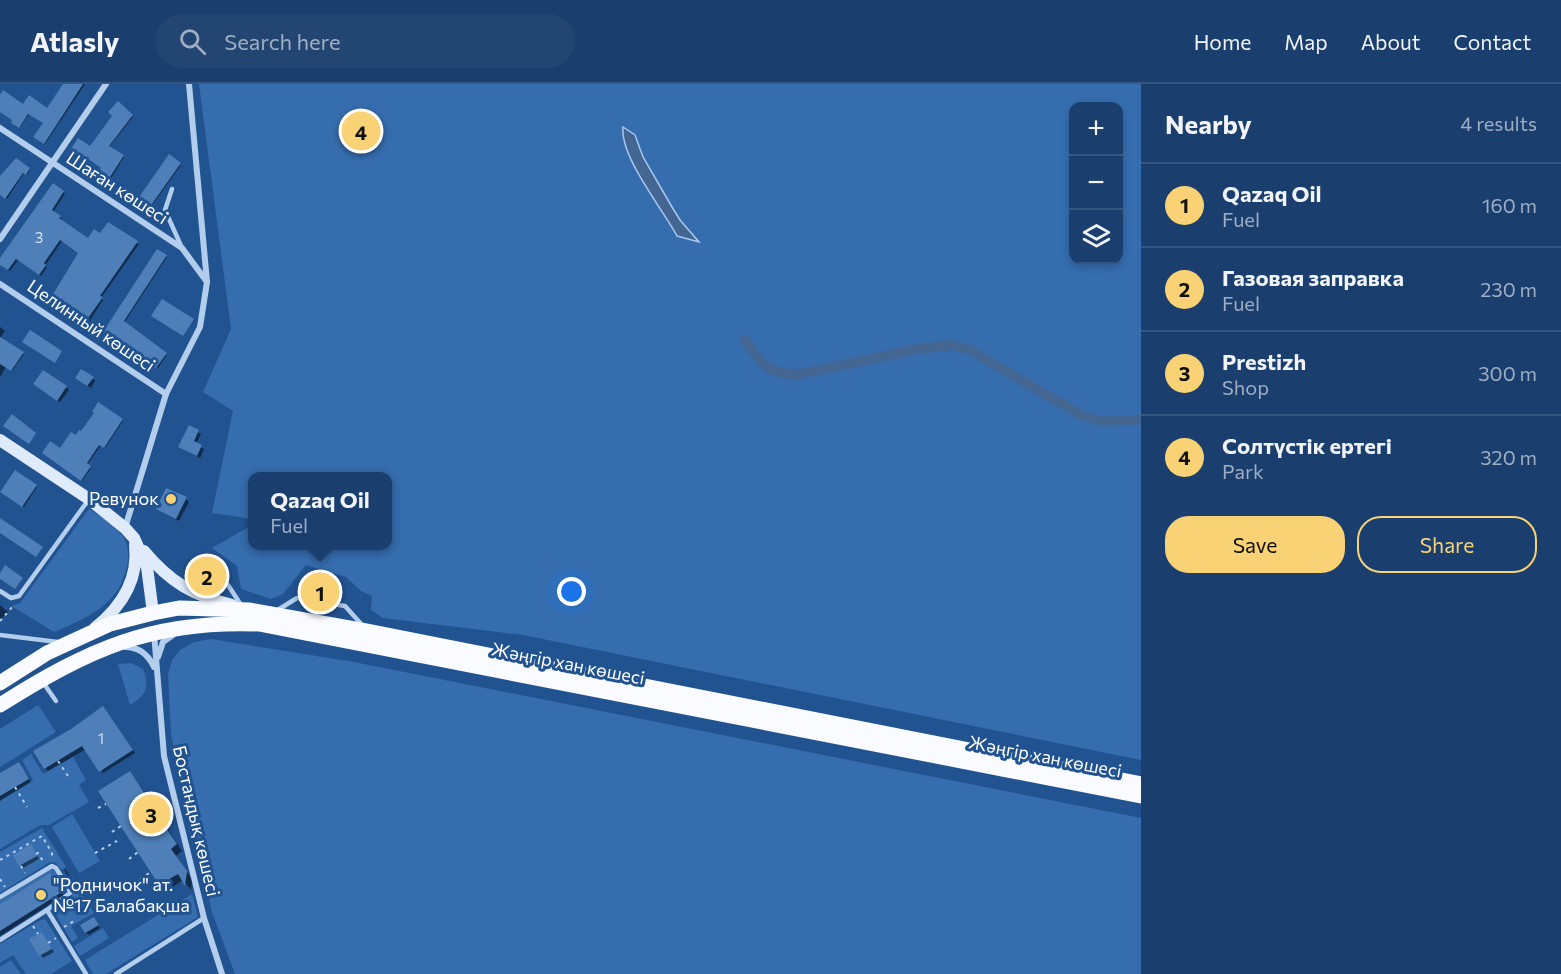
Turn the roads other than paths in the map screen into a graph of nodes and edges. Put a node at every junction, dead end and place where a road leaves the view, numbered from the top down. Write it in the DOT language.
graph roads {
  1 [pos="106,84"];
  2 [pos="189,84"];
  3 [pos="0,128"];
  4 [pos="52,163"];
  5 [pos="172,189"];
  6 [pos="0,239"];
  7 [pos="182,248"];
  8 [pos="207,282"];
  9 [pos="0,284"];
  10 [pos="166,394"];
  11 [pos="0,440"];
  12 [pos="88,499"];
  13 [pos="125,528"];
  14 [pos="134,538"];
  15 [pos="0,591"];
  16 [pos="198,595"];
  17 [pos="249,610"];
  18 [pos="153,613"];
  19 [pos="200,624"];
  20 [pos="154,632"];
  21 [pos="0,635"];
  22 [pos="82,637"];
  23 [pos="95,651"];
  24 [pos="156,673"];
  25 [pos="41,679"];
  26 [pos="0,683"];
  27 [pos="56,700"];
  28 [pos="0,705"];
  29 [pos="1141,784"];
  30 [pos="1141,796"];
  31 [pos="0,897"];
  32 [pos="47,910"];
  33 [pos="204,918"];
  34 [pos="0,940"];
  35 [pos="86,974"];
  36 [pos="116,974"];
  37 [pos="222,974"];
  1 -- 4 [label="street"];
  2 -- 8 [label="street"];
  3 -- 4 [label="street, Шаған көшесі"];
  4 -- 6 [label="street"];
  4 -- 7 [label="street, Шаған көшесі"];
  5 -- 7 [label="lane"];
  7 -- 8 [label="street, Шаған көшесі"];
  8 -- 10 [label="street"];
  9 -- 10 [label="street, Целинный көшесі"];
  10 -- 13 [label="street"];
  11 -- 12 [label="main road"];
  12 -- 13 [label="main road"];
  12 -- 15 [label="lane"];
  13 -- 14 [label="main road"];
  14 -- 16 [label="main road"];
  14 -- 18 [label="main road"];
  14 -- 22 [label="main road"];
  16 -- 17 [label="main road"];
  16 -- 17 [label="lane"];
  17 -- 18 [label="main road, Жәңгір хан көшесі"];
  17 -- 29 [label="main road, Жәңгір хан көшесі"];
  18 -- 20 [label="main road"];
  18 -- 22 [label="main road, Жәңгір хан көшесі"];
  19 -- 20 [label="main road, Жәңгір хан көшесі"];
  19 -- 24 [label="street"];
  19 -- 30 [label="main road, Жәңгір хан көшесі"];
  20 -- 23 [label="main road, Жәңгір хан көшесі"];
  20 -- 24 [label="street"];
  21 -- 22 [label="lane"];
  22 -- 26 [label="main road, Жәңгір хан көшесі"];
  23 -- 24 [label="street"];
  23 -- 25 [label="main road, Жәңгір хан көшесі"];
  24 -- 33 [label="street, Бостандық көшесі"];
  25 -- 27 [label="lane"];
  25 -- 28 [label="main road, Жәңгір хан көшесі"];
  31 -- 32 [label="lane"];
  32 -- 34 [label="lane"];
  32 -- 35 [label="lane"];
  33 -- 36 [label="lane"];
  33 -- 37 [label="street, Бостандық көшесі"];
}
